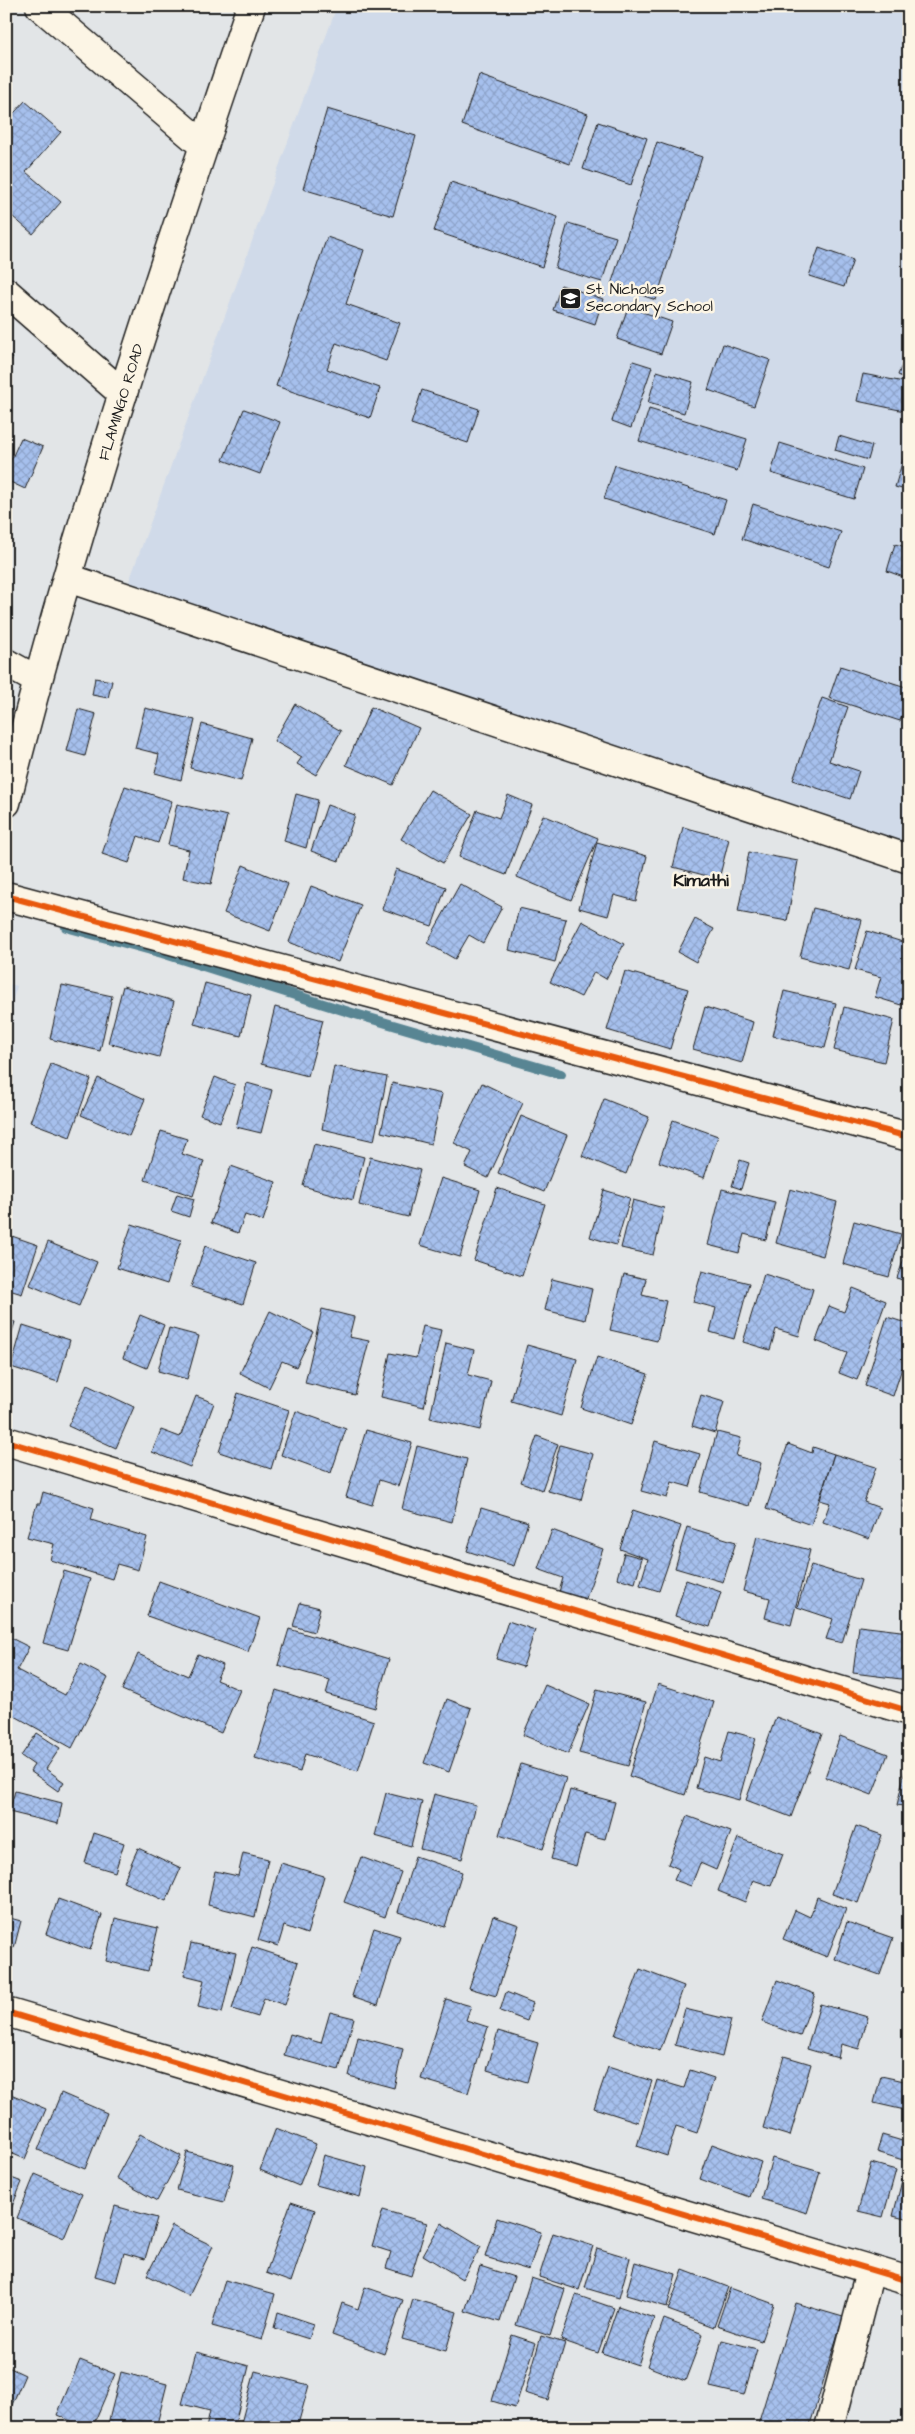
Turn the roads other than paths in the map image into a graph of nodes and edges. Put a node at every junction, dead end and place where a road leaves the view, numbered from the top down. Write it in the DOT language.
graph roads {
  1 [pos="40,6"];
  2 [pos="251,6"];
  3 [pos="204,146"];
  4 [pos="6,292"];
  5 [pos="123,394"];
  6 [pos="68,578"];
  7 [pos="6,663"];
  8 [pos="37,680"];
  9 [pos="6,803"];
  10 [pos="909,858"];
  11 [pos="6,896"];
  12 [pos="909,1138"];
  13 [pos="6,1441"];
  14 [pos="909,1711"];
  15 [pos="6,2012"];
  16 [pos="870,2271"];
  17 [pos="909,2281"];
  18 [pos="830,2428"];
  1 -- 3 [label="street"];
  2 -- 3 [label="street, FLAMINGO ROAD"];
  3 -- 5 [label="street, FLAMINGO ROAD"];
  4 -- 5 [label="street"];
  5 -- 6 [label="street, FLAMINGO ROAD"];
  6 -- 8 [label="street, FLAMINGO ROAD"];
  6 -- 10 [label="street"];
  7 -- 8 [label="street"];
  8 -- 9 [label="street, FLAMINGO ROAD"];
  11 -- 12 [label="street"];
  13 -- 14 [label="street"];
  15 -- 16 [label="street"];
  16 -- 17 [label="street"];
  16 -- 18 [label="street"];
}
